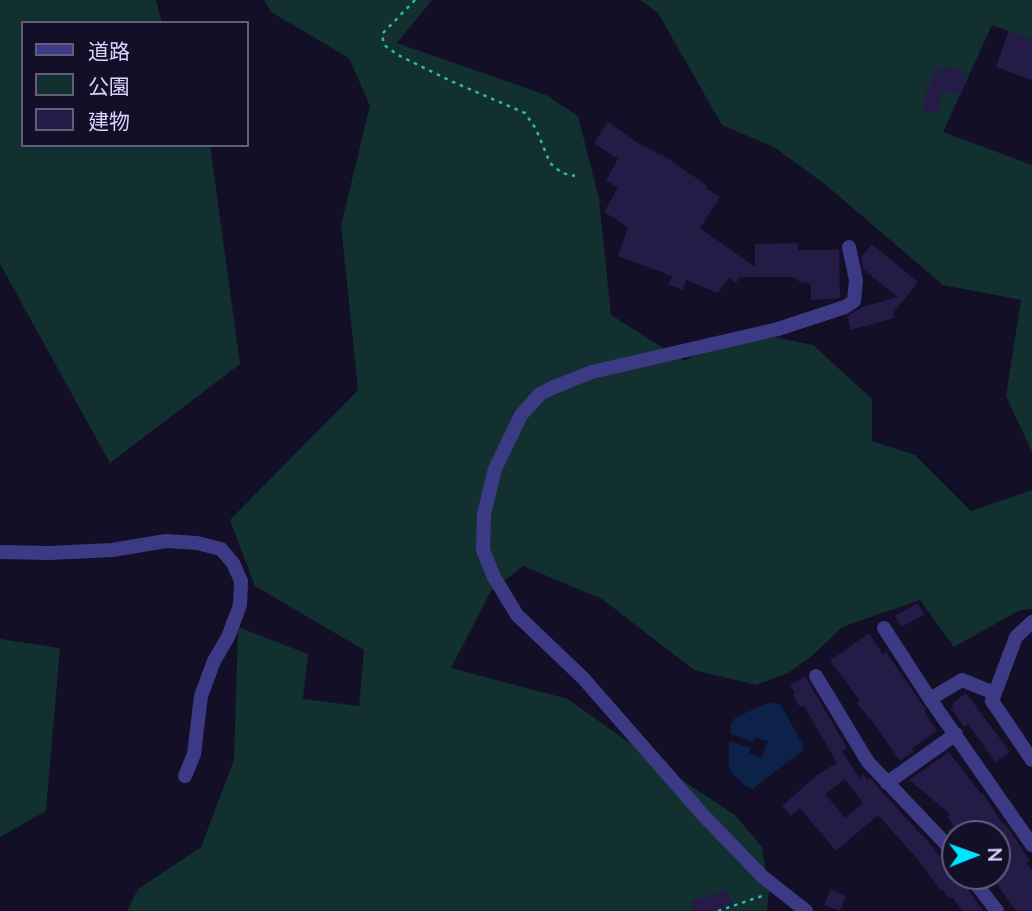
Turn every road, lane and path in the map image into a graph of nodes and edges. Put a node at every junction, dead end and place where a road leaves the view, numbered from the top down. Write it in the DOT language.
graph roads {
  1 [pos="415,0"];
  2 [pos="575,176"];
  3 [pos="849,247"];
  4 [pos="0,552"];
  5 [pos="1032,622"];
  6 [pos="884,628"];
  7 [pos="816,676"];
  8 [pos="994,693"];
  9 [pos="930,699"];
  10 [pos="956,734"];
  11 [pos="1032,760"];
  12 [pos="185,775"];
  13 [pos="887,783"];
  14 [pos="941,840"];
  15 [pos="1032,845"];
  16 [pos="780,890"];
  17 [pos="981,890"];
  18 [pos="718,911"];
  19 [pos="806,911"];
  20 [pos="997,911"];
  1 -- 2 [label="path"];
  3 -- 16 [label="street"];
  4 -- 12 [label="street"];
  5 -- 8 [label="street"];
  6 -- 9 [label="street"];
  7 -- 13 [label="street"];
  8 -- 9 [label="street"];
  8 -- 11 [label="street"];
  9 -- 10 [label="street"];
  10 -- 13 [label="street"];
  10 -- 15 [label="street"];
  13 -- 14 [label="street"];
  16 -- 18 [label="path"];
  16 -- 19 [label="street"];
  17 -- 20 [label="street"];
}
